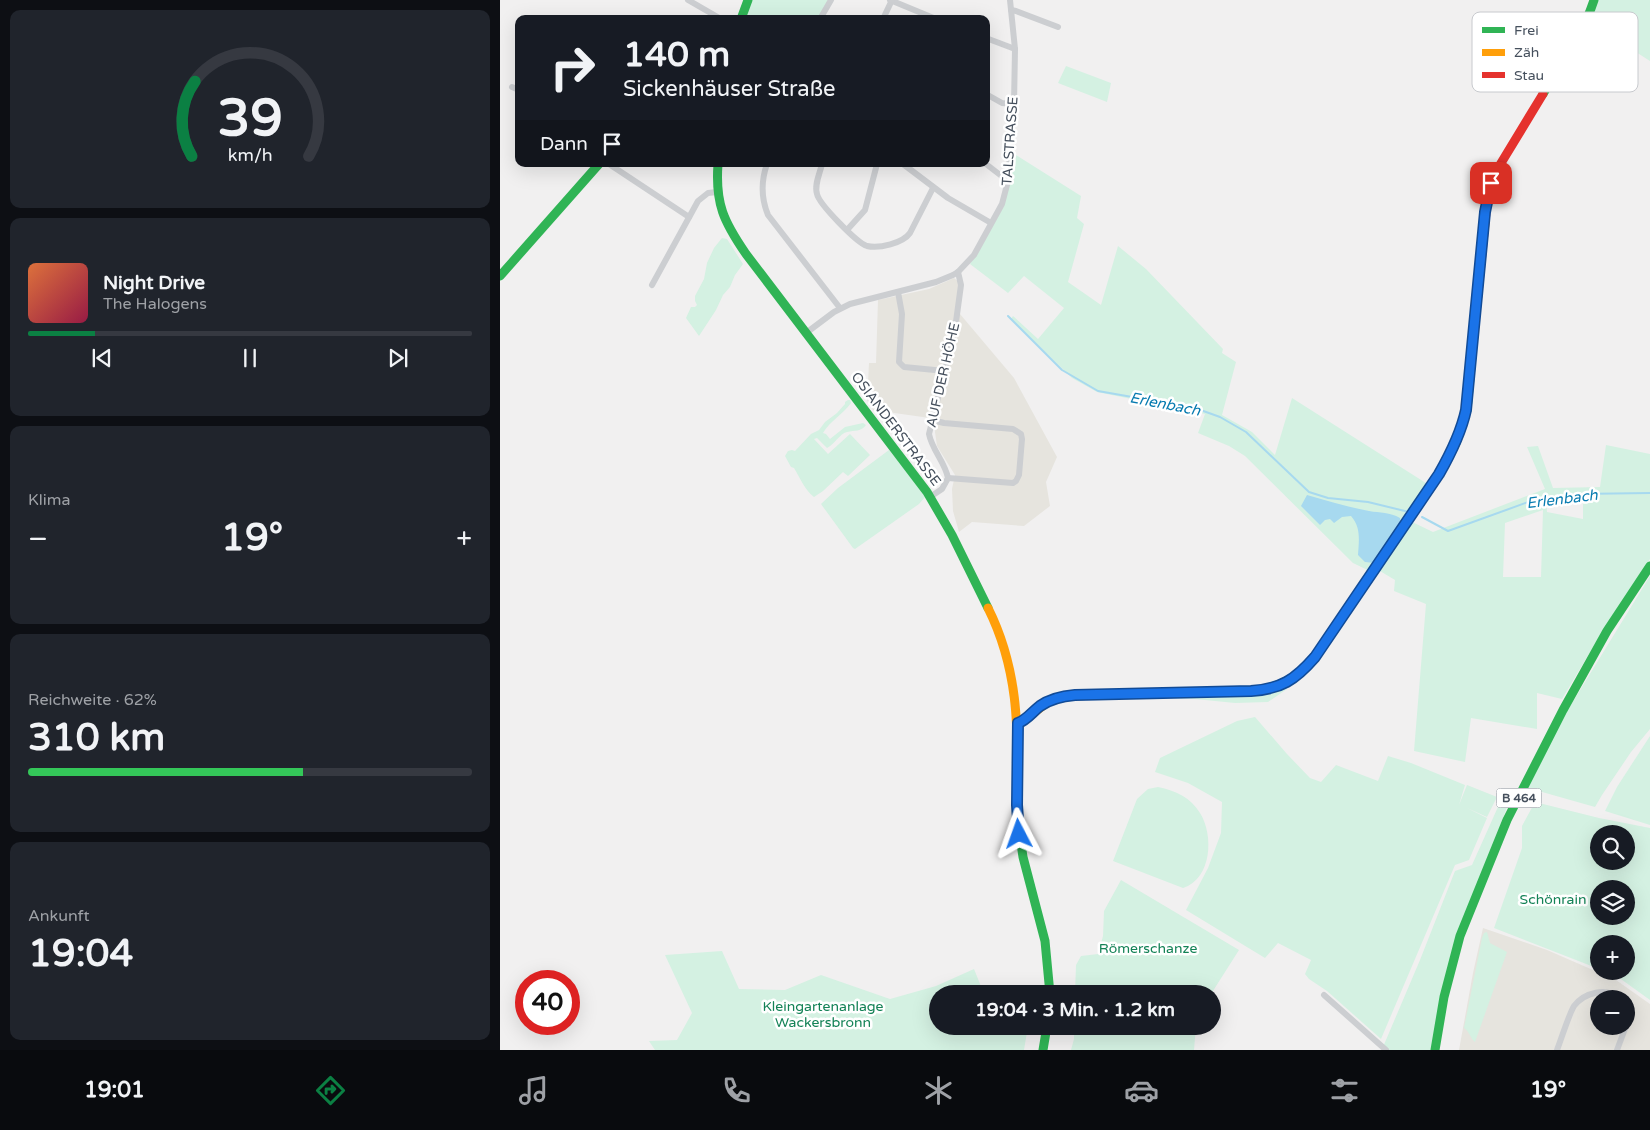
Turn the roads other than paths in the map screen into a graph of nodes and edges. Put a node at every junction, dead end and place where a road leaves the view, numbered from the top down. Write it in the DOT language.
graph roads {
  1 [pos="688,0"];
  2 [pos="748,0"];
  3 [pos="831,0"];
  4 [pos="891,0"];
  5 [pos="1010,0"];
  6 [pos="1594,0"];
  7 [pos="1011,10"];
  8 [pos="1590,12"];
  9 [pos="714,15"];
  10 [pos="742,15"];
  11 [pos="822,15"];
  12 [pos="885,15"];
  13 [pos="927,15"];
  14 [pos="1058,27"];
  15 [pos="990,40"];
  16 [pos="1015,49"];
  17 [pos="1545,92"];
  18 [pos="990,96"];
  19 [pos="1014,104"];
  20 [pos="595,167"];
  21 [pos="613,167"];
  22 [pos="718,167"];
  23 [pos="766,167"];
  24 [pos="821,167"];
  25 [pos="876,167"];
  26 [pos="907,167"];
  27 [pos="990,167"];
  28 [pos="1008,181"];
  29 [pos="933,188"];
  30 [pos="717,192"];
  31 [pos="689,218"];
  32 [pos="991,223"];
  33 [pos="847,230"];
  34 [pos="958,272"];
  35 [pos="500,276"];
  36 [pos="652,285"];
  37 [pos="898,292"];
  38 [pos="840,308"];
  39 [pos="806,333"];
  40 [pos="945,371"];
  41 [pos="932,420"];
  42 [pos="948,478"];
  43 [pos="930,497"];
  44 [pos="1650,566"];
  45 [pos="1018,726"];
  46 [pos="1049,985"];
  47 [pos="1324,995"];
  48 [pos="1590,995"];
  49 [pos="1046,1035"];
  50 [pos="1623,1035"];
  51 [pos="1043,1050"];
  52 [pos="1386,1050"];
  53 [pos="1435,1050"];
  54 [pos="1557,1050"];
  55 [pos="1617,1050"];
  1 -- 9 [label="street"];
  2 -- 10 [label="street"];
  3 -- 11 [label="street"];
  4 -- 12 [label="street"];
  4 -- 13 [label="street"];
  5 -- 7 [label="street, TALSTRASSE"];
  6 -- 8 [label="street"];
  7 -- 14 [label="street"];
  7 -- 16 [label="street, TALSTRASSE"];
  15 -- 16 [label="street"];
  16 -- 19 [label="street, TALSTRASSE"];
  17 -- 45 [label="street"];
  18 -- 19 [label="street"];
  19 -- 28 [label="street, TALSTRASSE"];
  20 -- 35 [label="street"];
  21 -- 31 [label="street"];
  22 -- 30 [label="street, OSIANDERSTRASSE"];
  23 -- 38 [label="street"];
  24 -- 33 [label="street"];
  25 -- 33 [label="street"];
  26 -- 29 [label="street"];
  27 -- 28 [label="street"];
  28 -- 32 [label="street, TALSTRASSE"];
  29 -- 32 [label="street"];
  29 -- 33 [label="street"];
  30 -- 31 [label="street"];
  30 -- 39 [label="street, OSIANDERSTRASSE"];
  31 -- 36 [label="street"];
  32 -- 34 [label="street, TALSTRASSE"];
  34 -- 37 [label="street, TALSTRASSE"];
  34 -- 40 [label="street, AUF DER HÖHE"];
  37 -- 38 [label="street, TALSTRASSE"];
  37 -- 40 [label="street"];
  38 -- 39 [label="street, TALSTRASSE"];
  39 -- 43 [label="street, OSIANDERSTRASSE"];
  40 -- 41 [label="street, AUF DER HÖHE"];
  41 -- 42 [label="street, AUF DER HÖHE"];
  41 -- 42 [label="street"];
  42 -- 43 [label="street"];
  43 -- 45 [label="street, OSIANDERSTRASSE"];
  44 -- 53 [label="street, B 464"];
  45 -- 46 [label="street, OSIANDERSTRASSE"];
  47 -- 52 [label="street"];
  48 -- 54 [label="street"];
  49 -- 51 [label="street"];
  50 -- 55 [label="street"];
}
